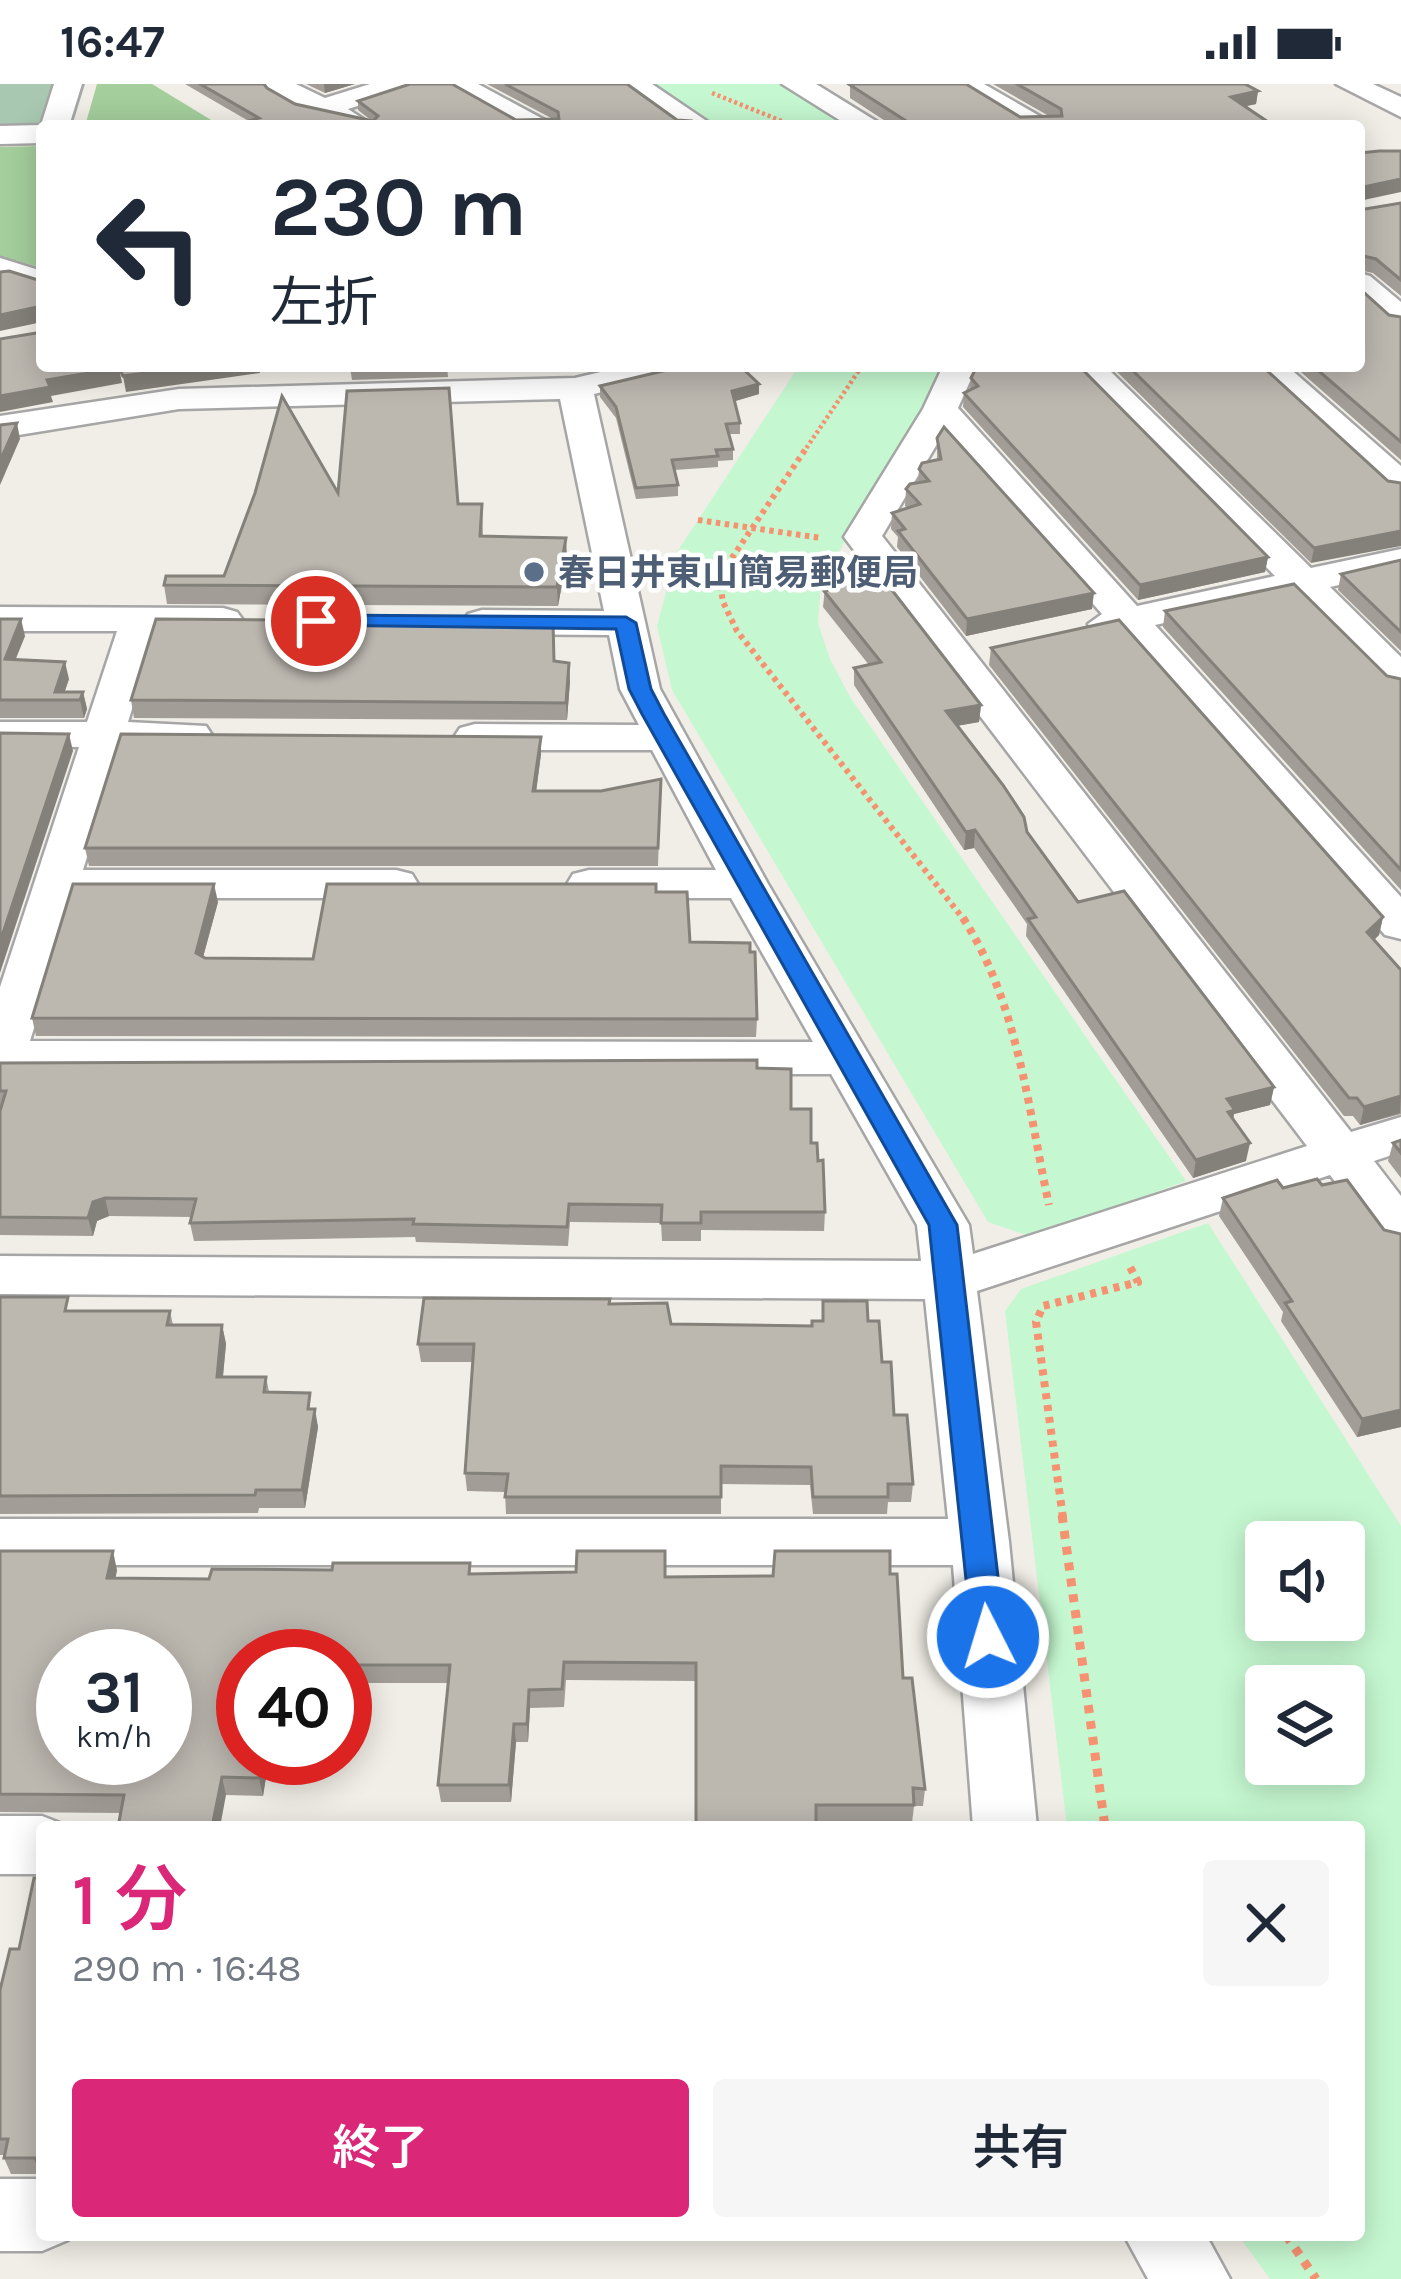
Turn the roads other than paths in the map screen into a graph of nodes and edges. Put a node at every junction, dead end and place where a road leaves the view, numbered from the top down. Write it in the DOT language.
graph roads {
  1 [pos="68,84"];
  2 [pos="274,84"];
  3 [pos="399,84"];
  4 [pos="456,84"];
  5 [pos="633,84"];
  6 [pos="796,84"];
  7 [pos="963,84"];
  8 [pos="1350,84"];
  9 [pos="1401,108"];
  10 [pos="319,109"];
  11 [pos="58,120"];
  12 [pos="346,120"];
  13 [pos="530,120"];
  14 [pos="690,120"];
  15 [pos="859,120"];
  16 [pos="1032,120"];
  17 [pos="36,134"];
  18 [pos="0,135"];
  19 [pos="2,270"];
  20 [pos="36,279"];
  21 [pos="1365,288"];
  22 [pos="1401,319"];
  23 [pos="645,372"];
  24 [pos="957,372"];
  25 [pos="1092,372"];
  26 [pos="1274,372"];
  27 [pos="482,378"];
  28 [pos="575,388"];
  29 [pos="940,409"];
  30 [pos="0,427"];
  31 [pos="1401,485"];
  32 [pos="1401,560"];
  33 [pos="1301,580"];
  34 [pos="0,619"];
  35 [pos="1131,619"];
  36 [pos="140,620"];
  37 [pos="255,620"];
  38 [pos="440,622"];
  39 [pos="626,623"];
  40 [pos="1065,633"];
  41 [pos="1401,680"];
  42 [pos="0,734"];
  43 [pos="103,734"];
  44 [pos="220,735"];
  45 [pos="431,736"];
  46 [pos="666,738"];
  47 [pos="54,884"];
  48 [pos="436,884"];
  49 [pos="555,884"];
  50 [pos="746,884"];
  51 [pos="1401,925"];
  52 [pos="846,1058"];
  53 [pos="1,1059"];
  54 [pos="1401,1133"];
  55 [pos="1338,1151"];
  56 [pos="1401,1232"];
  57 [pos="0,1275"];
  58 [pos="952,1280"];
  59 [pos="0,1542"];
  60 [pos="980,1542"];
  61 [pos="1004,1821"];
  62 [pos="0,1845"];
  63 [pos="36,1845"];
  64 [pos="0,2215"];
  65 [pos="36,2215"];
  66 [pos="1166,2241"];
  67 [pos="1193,2279"];
  1 -- 11 [label="street"];
  2 -- 10 [label="street"];
  3 -- 10 [label="street"];
  4 -- 13 [label="street"];
  5 -- 14 [label="street"];
  6 -- 15 [label="street"];
  7 -- 16 [label="street"];
  8 -- 9 [label="street"];
  10 -- 12 [label="street"];
  17 -- 18 [label="street"];
  19 -- 20 [label="street"];
  21 -- 22 [label="street"];
  23 -- 28 [label="street"];
  24 -- 29 [label="street"];
  25 -- 33 [label="street"];
  26 -- 31 [label="street"];
  27 -- 28 [label="street"];
  27 -- 30 [label="street"];
  28 -- 39 [label="street"];
  29 -- 35 [label="street"];
  29 -- 55 [label="street"];
  32 -- 33 [label="street"];
  33 -- 35 [label="street"];
  33 -- 41 [label="street"];
  34 -- 36 [label="street"];
  35 -- 40 [label="street"];
  35 -- 51 [label="street"];
  36 -- 37 [label="street"];
  36 -- 43 [label="street"];
  38 -- 39 [label="street"];
  39 -- 46 [label="street"];
  42 -- 43 [label="street"];
  43 -- 44 [label="street"];
  43 -- 47 [label="street"];
  45 -- 46 [label="street"];
  46 -- 50 [label="street"];
  47 -- 48 [label="street"];
  47 -- 53 [label="street"];
  49 -- 50 [label="street"];
  50 -- 52 [label="street"];
  52 -- 53 [label="street"];
  52 -- 58 [label="street"];
  54 -- 55 [label="street"];
  55 -- 56 [label="street"];
  55 -- 58 [label="street"];
  57 -- 58 [label="street"];
  58 -- 60 [label="street"];
  59 -- 60 [label="street"];
  60 -- 61 [label="street"];
  62 -- 63 [label="street"];
  64 -- 65 [label="street"];
  66 -- 67 [label="street"];
}
